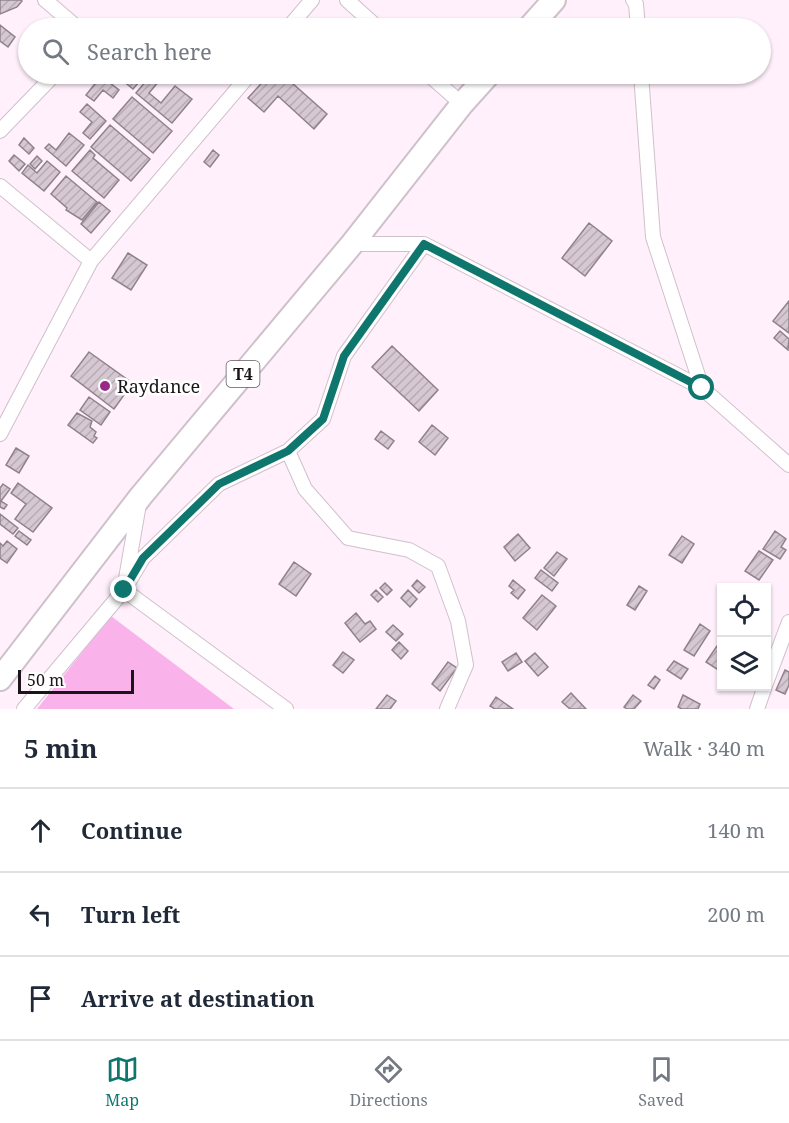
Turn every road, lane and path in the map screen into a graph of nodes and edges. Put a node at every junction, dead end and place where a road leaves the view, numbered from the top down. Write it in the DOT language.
graph roads {
  1 [pos="45,0"];
  2 [pos="312,0"];
  3 [pos="347,0"];
  4 [pos="554,0"];
  5 [pos="633,0"];
  6 [pos="66,18"];
  7 [pos="297,18"];
  8 [pos="367,18"];
  9 [pos="538,18"];
  10 [pos="637,18"];
  11 [pos="45,84"];
  12 [pos="241,84"];
  13 [pos="439,84"];
  14 [pos="480,84"];
  15 [pos="642,84"];
  16 [pos="462,104"];
  17 [pos="0,131"];
  18 [pos="0,186"];
  19 [pos="352,244"];
  20 [pos="424,244"];
  21 [pos="91,261"];
  22 [pos="702,388"];
  23 [pos="0,434"];
  24 [pos="288,451"];
  25 [pos="789,465"];
  26 [pos="141,496"];
  27 [pos="124,590"];
  28 [pos="789,622"];
  29 [pos="771,671"];
  30 [pos="0,679"];
  31 [pos="764,691"];
  32 [pos="24,709"];
  33 [pos="286,709"];
  34 [pos="447,709"];
  35 [pos="757,709"];
  1 -- 6 [label="street"];
  2 -- 7 [label="street"];
  3 -- 8 [label="street"];
  4 -- 9 [label="highway"];
  5 -- 10 [label="street"];
  11 -- 17 [label="street"];
  12 -- 21 [label="street"];
  13 -- 16 [label="street"];
  14 -- 16 [label="highway, T4"];
  15 -- 22 [label="street"];
  16 -- 19 [label="highway, T4"];
  18 -- 21 [label="street"];
  19 -- 20 [label="street"];
  19 -- 26 [label="highway, T4"];
  20 -- 22 [label="street"];
  20 -- 24 [label="street"];
  21 -- 23 [label="street"];
  22 -- 25 [label="street"];
  24 -- 27 [label="street"];
  24 -- 34 [label="street"];
  26 -- 27 [label="street"];
  26 -- 30 [label="highway, T4"];
  27 -- 32 [label="street"];
  27 -- 33 [label="street"];
  28 -- 29 [label="street"];
  31 -- 35 [label="street"];
}
